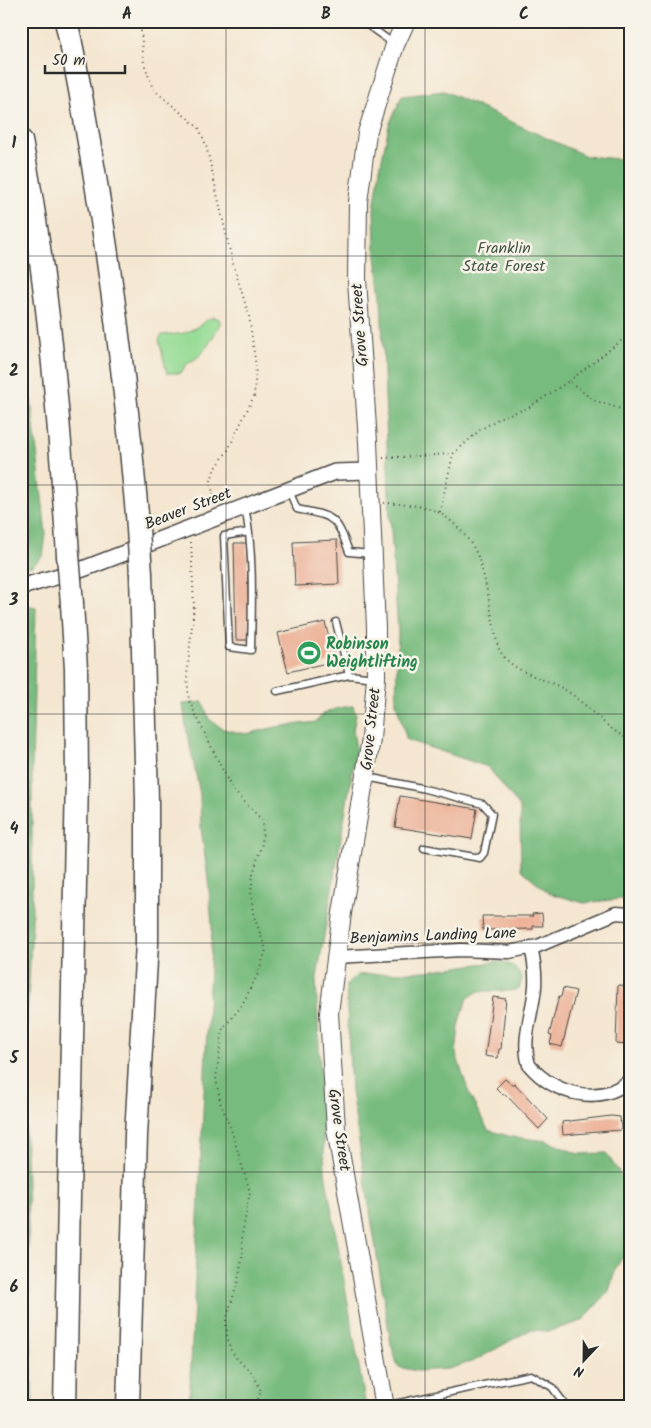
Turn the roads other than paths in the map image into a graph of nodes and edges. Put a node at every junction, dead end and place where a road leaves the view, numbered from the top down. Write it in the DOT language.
graph roads {
  1 [pos="66,21"];
  2 [pos="362,21"];
  3 [pos="406,21"];
  4 [pos="395,45"];
  5 [pos="21,141"];
  6 [pos="369,464"];
  7 [pos="289,489"];
  8 [pos="245,505"];
  9 [pos="249,532"];
  10 [pos="372,554"];
  11 [pos="21,587"];
  12 [pos="336,622"];
  13 [pos="349,675"];
  14 [pos="376,678"];
  15 [pos="277,691"];
  16 [pos="366,777"];
  17 [pos="424,848"];
  18 [pos="630,914"];
  19 [pos="531,947"];
  20 [pos="336,956"];
  21 [pos="630,1080"];
  22 [pos="385,1406"];
  23 [pos="65,1407"];
  24 [pos="128,1407"];
  25 [pos="567,1407"];
  1 -- 24 [label="highway, bridge"];
  2 -- 4 [label="lane"];
  3 -- 4 [label="main road, Grove Street"];
  4 -- 6 [label="main road, Grove Street"];
  5 -- 23 [label="highway, bridge"];
  6 -- 7 [label="street, Beaver Street"];
  6 -- 10 [label="main road, Grove Street"];
  7 -- 8 [label="street, Beaver Street"];
  7 -- 10 [label="lane"];
  8 -- 9 [label="lane"];
  8 -- 11 [label="street, Beaver Street"];
  9 -- 9 [label="lane"];
  10 -- 14 [label="main road, Grove Street"];
  12 -- 13 [label="lane"];
  13 -- 14 [label="lane"];
  13 -- 15 [label="lane"];
  14 -- 16 [label="main road, Grove Street"];
  16 -- 17 [label="lane"];
  16 -- 20 [label="main road, Grove Street"];
  18 -- 19 [label="street, Benjamins Landing Lane"];
  19 -- 20 [label="street, Benjamins Landing Lane"];
  19 -- 21 [label="street, Benjamins Landing Lane"];
  20 -- 22 [label="main road, Grove Street"];
  22 -- 25 [label="lane"];
}
